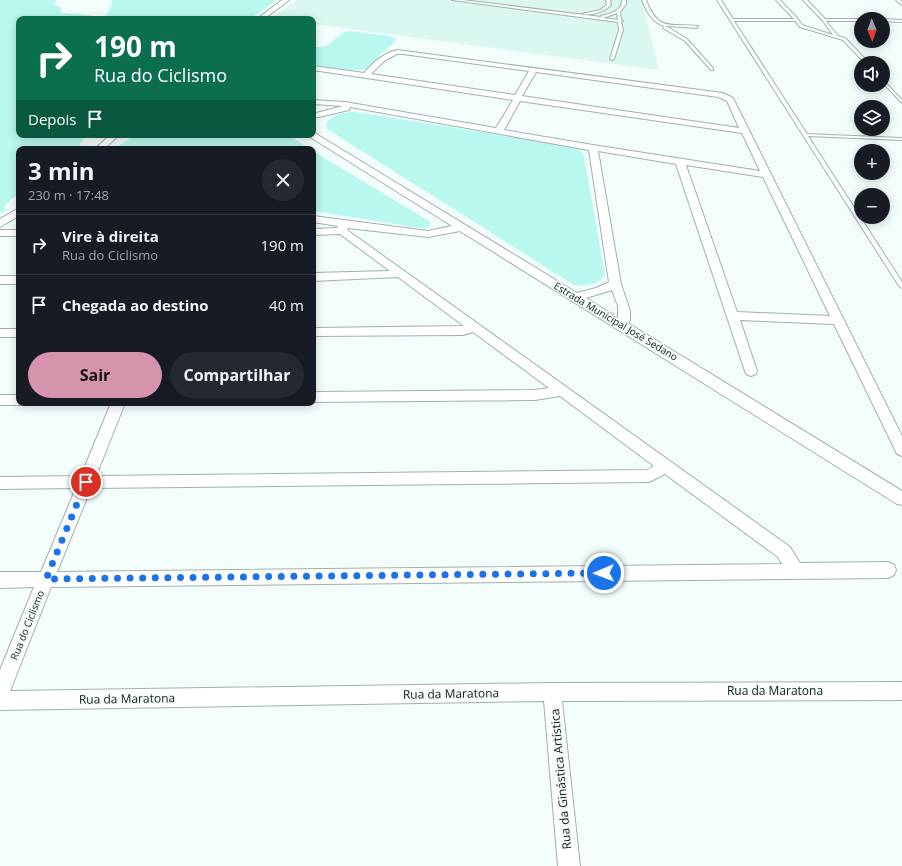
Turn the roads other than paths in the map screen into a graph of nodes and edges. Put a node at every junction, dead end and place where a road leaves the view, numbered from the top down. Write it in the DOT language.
graph roads {
  1 [pos="286,0"];
  2 [pos="454,0"];
  3 [pos="608,0"];
  4 [pos="624,0"];
  5 [pos="644,0"];
  6 [pos="719,0"];
  7 [pos="778,0"];
  8 [pos="805,0"];
  9 [pos="898,0"];
  10 [pos="902,4"];
  11 [pos="618,12"];
  12 [pos="574,15"];
  13 [pos="264,16"];
  14 [pos="588,17"];
  15 [pos="732,20"];
  16 [pos="797,20"];
  17 [pos="824,20"];
  18 [pos="854,20"];
  19 [pos="890,20"];
  20 [pos="621,21"];
  21 [pos="902,21"];
  22 [pos="662,26"];
  23 [pos="697,27"];
  24 [pos="836,36"];
  25 [pos="861,56"];
  26 [pos="612,59"];
  27 [pos="316,68"];
  28 [pos="712,69"];
  29 [pos="533,70"];
  30 [pos="365,76"];
  31 [pos="890,89"];
  32 [pos="518,99"];
  33 [pos="902,102"];
  34 [pos="316,103"];
  35 [pos="362,107"];
  36 [pos="316,118"];
  37 [pos="316,130"];
  38 [pos="499,131"];
  39 [pos="745,132"];
  40 [pos="805,135"];
  41 [pos="316,137"];
  42 [pos="112,138"];
  43 [pos="902,139"];
  44 [pos="329,144"];
  45 [pos="102,146"];
  46 [pos="593,148"];
  47 [pos="680,162"];
  48 [pos="766,176"];
  49 [pos="16,213"];
  50 [pos="316,220"];
  51 [pos="0,224"];
  52 [pos="462,227"];
  53 [pos="343,228"];
  54 [pos="316,232"];
  55 [pos="0,233"];
  56 [pos="16,233"];
  57 [pos="400,273"];
  58 [pos="316,277"];
  59 [pos="0,280"];
  60 [pos="16,280"];
  61 [pos="615,284"];
  62 [pos="902,286"];
  63 [pos="576,297"];
  64 [pos="733,316"];
  65 [pos="839,320"];
  66 [pos="620,324"];
  67 [pos="474,326"];
  68 [pos="316,332"];
  69 [pos="0,333"];
  70 [pos="16,333"];
  71 [pos="751,371"];
  72 [pos="563,391"];
  73 [pos="316,397"];
  74 [pos="0,400"];
  75 [pos="16,400"];
  76 [pos="117,406"];
  77 [pos="902,450"];
  78 [pos="667,466"];
  79 [pos="86,482"];
  80 [pos="0,483"];
  81 [pos="902,500"];
  82 [pos="888,570"];
  83 [pos="796,571"];
  84 [pos="46,579"];
  85 [pos="0,580"];
  86 [pos="902,691"];
  87 [pos="0,692"];
  88 [pos="552,692"];
  89 [pos="0,701"];
  90 [pos="569,866"];
  1 -- 13 [label="street"];
  2 -- 12 [label="lane"];
  3 -- 12 [label="lane"];
  4 -- 11 [label="lane"];
  5 -- 22 [label="lane"];
  6 -- 15 [label="lane"];
  7 -- 16 [label="lane"];
  8 -- 17 [label="lane"];
  9 -- 10 [label="lane"];
  11 -- 14 [label="lane"];
  11 -- 20 [label="lane"];
  12 -- 14 [label="lane"];
  14 -- 20 [label="lane"];
  15 -- 16 [label="lane"];
  15 -- 40 [label="lane"];
  16 -- 24 [label="lane"];
  17 -- 18 [label="lane"];
  17 -- 24 [label="lane"];
  19 -- 21 [label="lane"];
  20 -- 26 [label="lane"];
  22 -- 23 [label="lane"];
  22 -- 28 [label="lane"];
  24 -- 25 [label="lane"];
  27 -- 30 [label="street"];
  29 -- 30 [label="street"];
  29 -- 32 [label="street"];
  29 -- 39 [label="street"];
  30 -- 32 [label="street"];
  31 -- 33 [label="lane"];
  32 -- 38 [label="street"];
  32 -- 39 [label="street"];
  34 -- 35 [label="street"];
  35 -- 36 [label="street"];
  35 -- 38 [label="street"];
  37 -- 44 [label="street, Estrada Municipal José Sedano"];
  38 -- 46 [label="street"];
  39 -- 48 [label="street"];
  40 -- 43 [label="lane"];
  40 -- 62 [label="lane"];
  41 -- 44 [label="street, Estrada Municipal José Sedano"];
  42 -- 45 [label="street"];
  44 -- 52 [label="street, Estrada Municipal José Sedano"];
  46 -- 47 [label="street"];
  46 -- 61 [label="street"];
  47 -- 48 [label="street"];
  47 -- 64 [label="street"];
  48 -- 65 [label="street"];
  49 -- 51 [label="street"];
  50 -- 53 [label="street"];
  52 -- 53 [label="street"];
  52 -- 63 [label="street, Estrada Municipal José Sedano"];
  53 -- 54 [label="street"];
  53 -- 57 [label="street"];
  55 -- 56 [label="street"];
  57 -- 58 [label="street"];
  57 -- 67 [label="street"];
  59 -- 60 [label="street"];
  61 -- 63 [label="street"];
  61 -- 66 [label="street"];
  63 -- 66 [label="street, Estrada Municipal José Sedano"];
  64 -- 65 [label="street"];
  64 -- 71 [label="street"];
  65 -- 77 [label="street"];
  66 -- 81 [label="street, Estrada Municipal José Sedano"];
  67 -- 68 [label="street"];
  67 -- 72 [label="street"];
  69 -- 70 [label="street"];
  72 -- 73 [label="street"];
  72 -- 78 [label="street"];
  74 -- 75 [label="street"];
  76 -- 79 [label="street, Rua do Ciclismo"];
  78 -- 79 [label="street"];
  78 -- 83 [label="street"];
  79 -- 80 [label="street"];
  79 -- 84 [label="street, Rua do Ciclismo"];
  82 -- 83 [label="street"];
  83 -- 84 [label="street"];
  84 -- 85 [label="street"];
  84 -- 87 [label="street, Rua do Ciclismo"];
  86 -- 88 [label="street, Rua da Maratona"];
  88 -- 89 [label="street, Rua da Maratona"];
  88 -- 90 [label="street, Rua da Ginástica Artística"];
}
